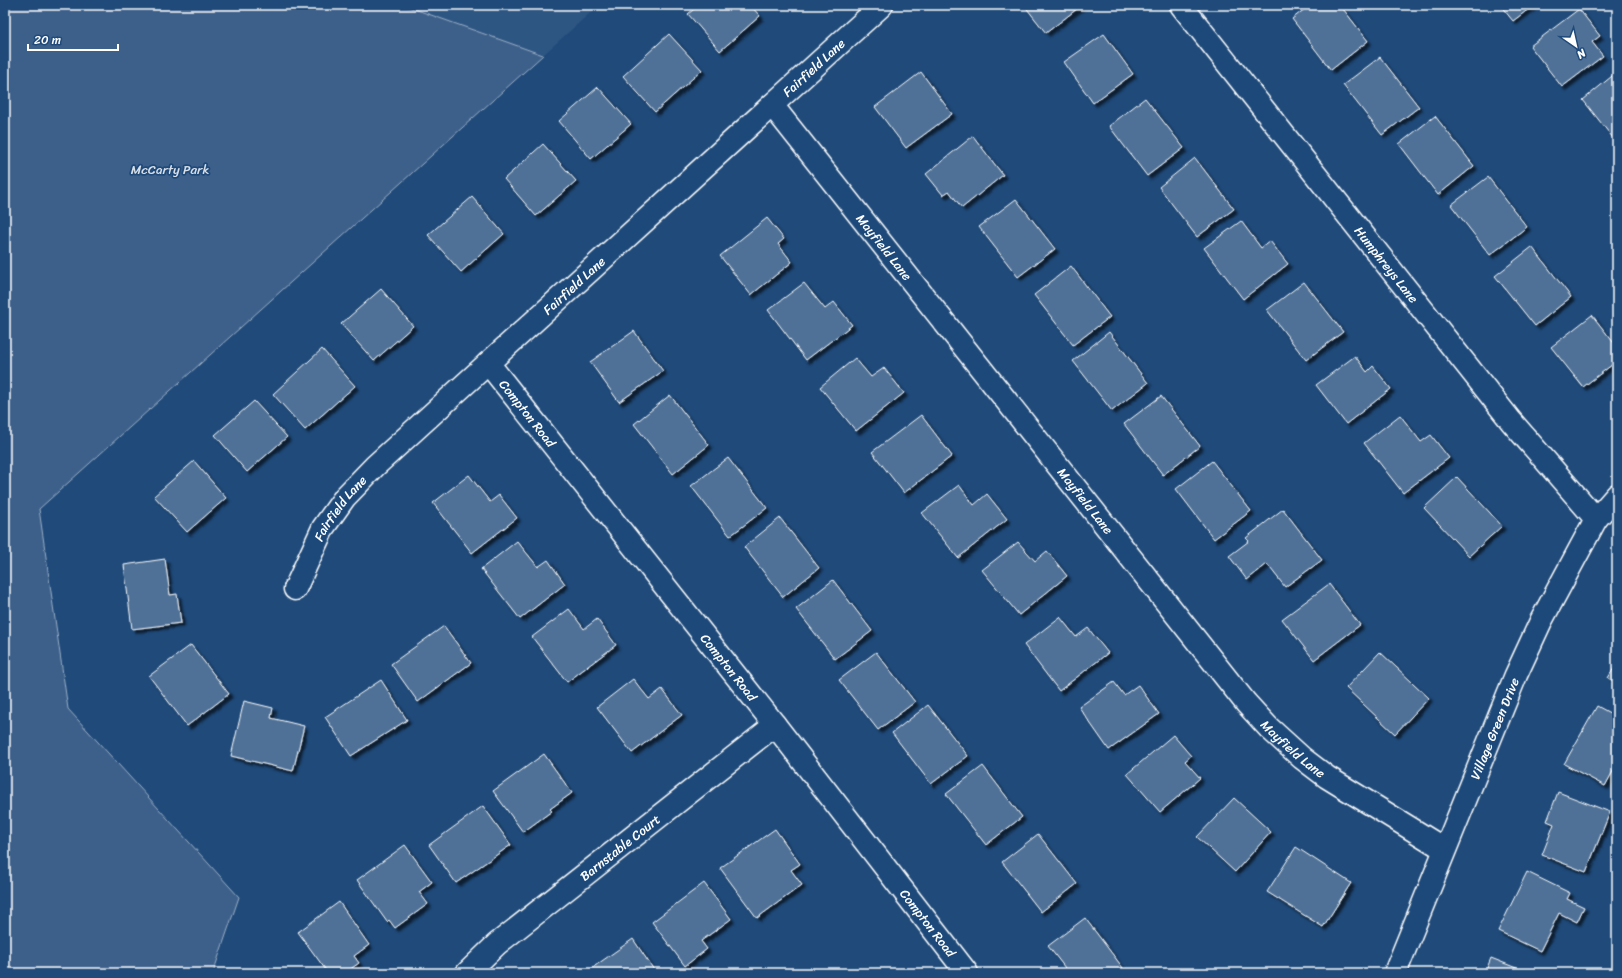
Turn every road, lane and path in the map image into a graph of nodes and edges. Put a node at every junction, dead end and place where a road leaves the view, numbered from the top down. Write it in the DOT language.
graph roads {
  1 [pos="882,5"];
  2 [pos="1181,5"];
  3 [pos="772,105"];
  4 [pos="488,363"];
  5 [pos="1617,495"];
  6 [pos="1596,519"];
  7 [pos="296,589"];
  8 [pos="775,725"];
  9 [pos="1444,849"];
  10 [pos="467,973"];
  11 [pos="967,973"];
  12 [pos="1395,973"];
  1 -- 3 [label="street, Fairfield Lane"];
  2 -- 6 [label="street, Humphreys Lane"];
  3 -- 4 [label="street, Fairfield Lane"];
  3 -- 9 [label="street, Mayfield Lane"];
  4 -- 7 [label="street, Fairfield Lane"];
  4 -- 8 [label="street, Compton Road"];
  5 -- 6 [label="street, Village Green Drive"];
  6 -- 9 [label="street, Village Green Drive"];
  8 -- 10 [label="street, Barnstable Court"];
  8 -- 11 [label="street, Compton Road"];
  9 -- 12 [label="street, Village Green Drive"];
}
